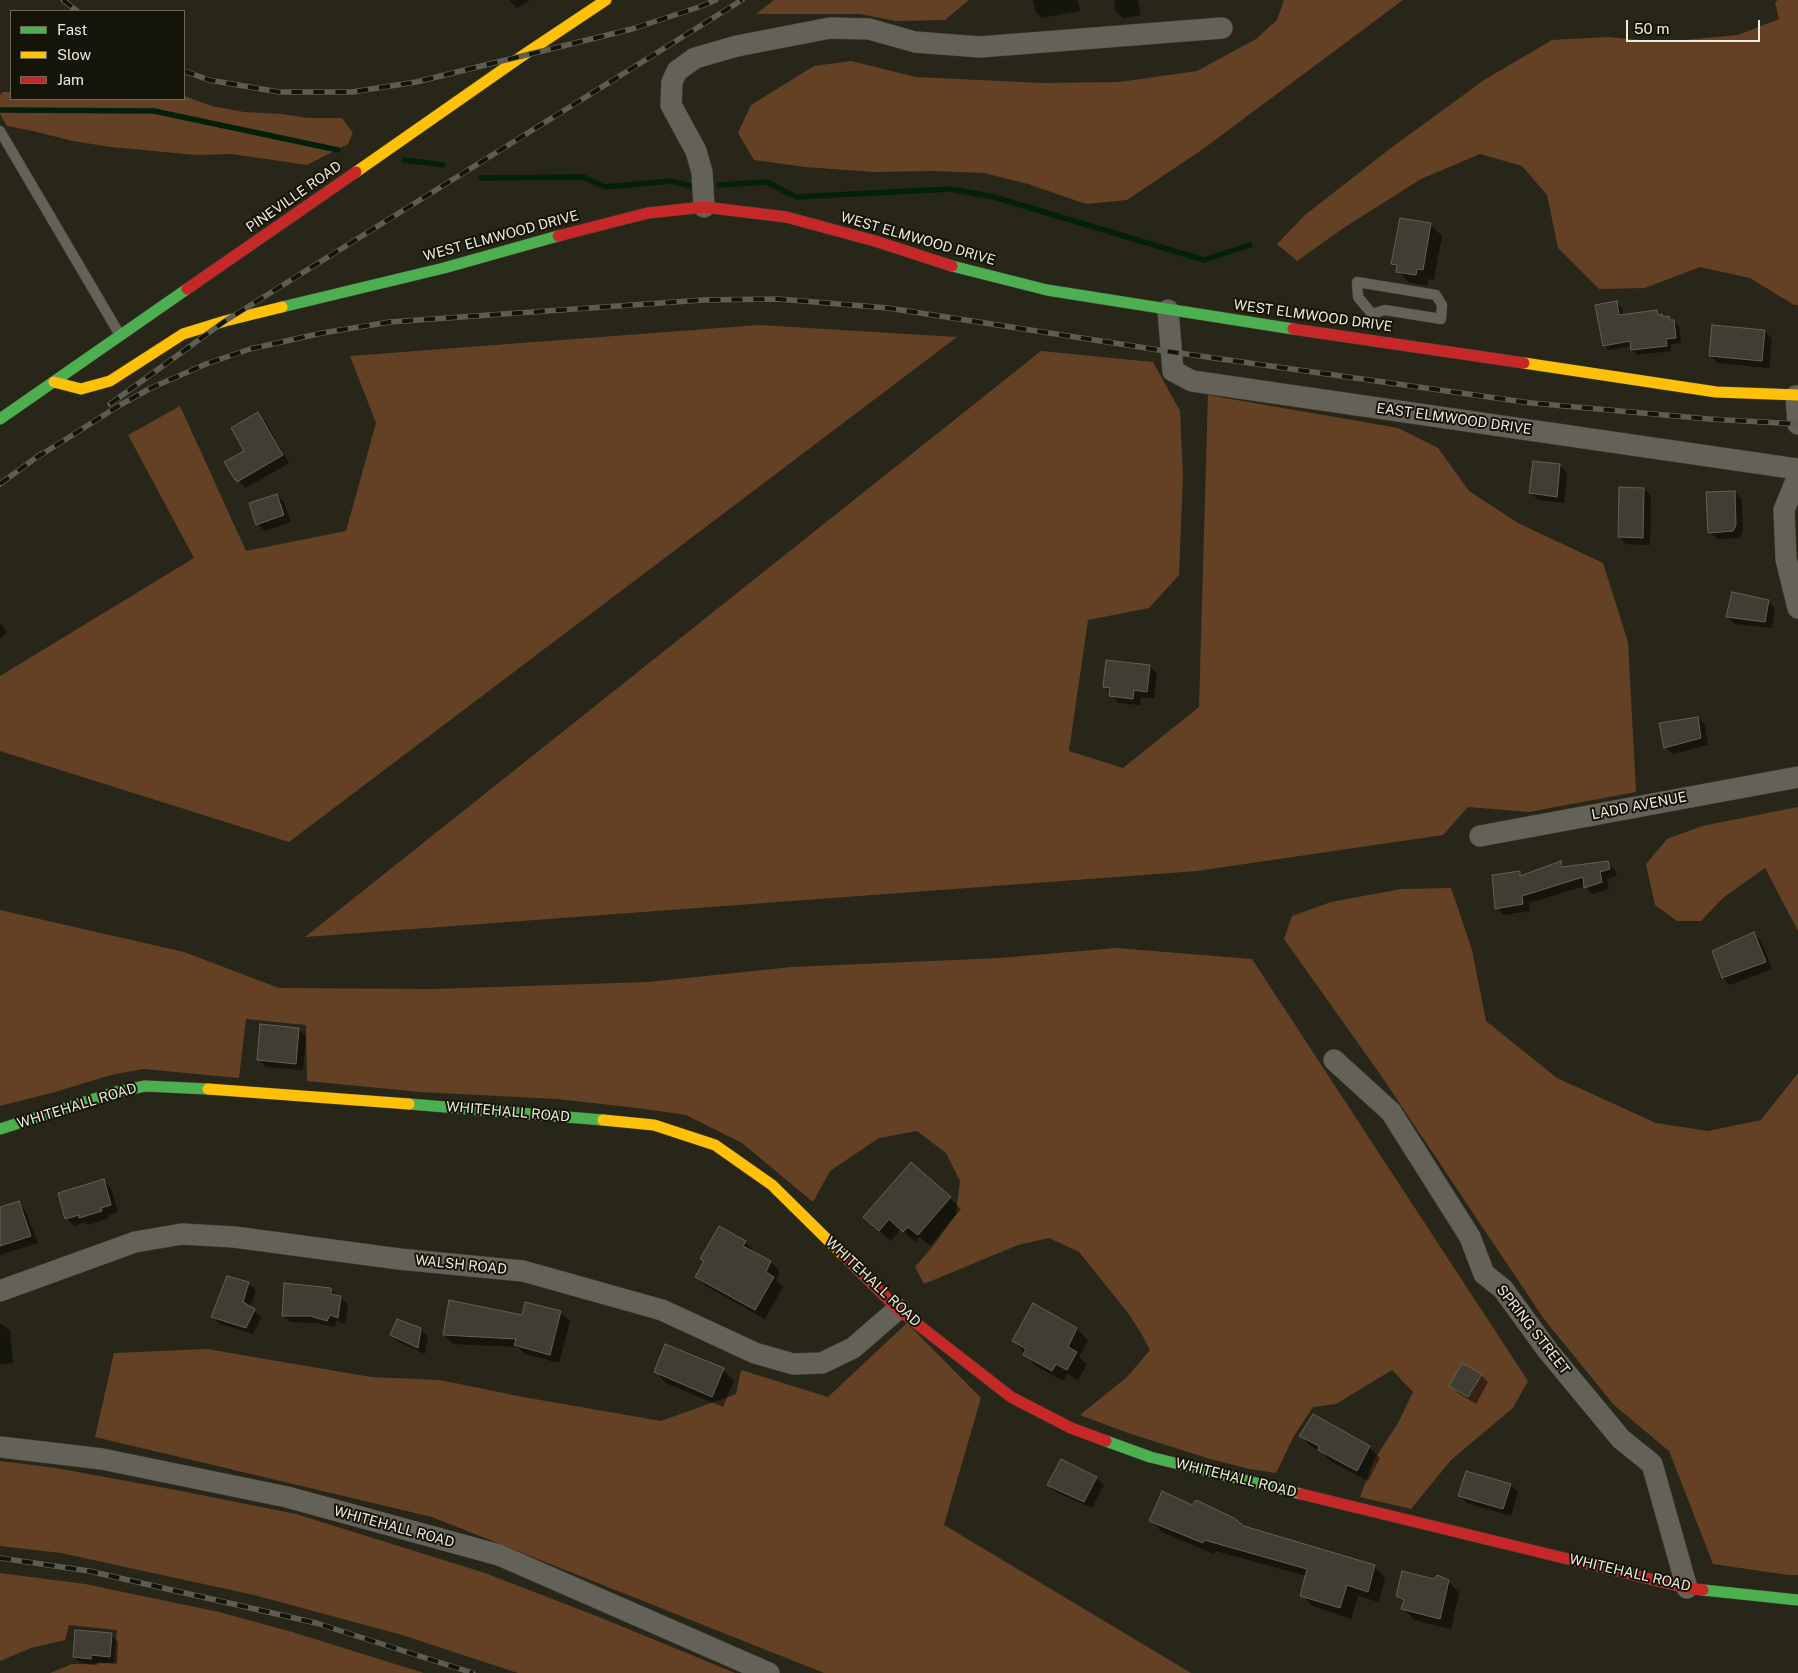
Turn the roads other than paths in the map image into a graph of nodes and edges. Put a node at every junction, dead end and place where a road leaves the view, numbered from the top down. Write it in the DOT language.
graph roads {
  1 [pos="606,0"];
  2 [pos="1222,28"];
  3 [pos="0,131"];
  4 [pos="704,207"];
  5 [pos="1168,310"];
  6 [pos="1369,327"];
  7 [pos="121,336"];
  8 [pos="54,382"];
  9 [pos="1797,396"];
  10 [pos="0,419"];
  11 [pos="1798,424"];
  12 [pos="1798,469"];
  13 [pos="1798,476"];
  14 [pos="1798,608"];
  15 [pos="1798,776"];
  16 [pos="1480,836"];
  17 [pos="1334,1060"];
  18 [pos="0,1129"];
  19 [pos="0,1291"];
  20 [pos="898,1309"];
  21 [pos="0,1447"];
  22 [pos="1687,1588"];
  23 [pos="1798,1600"];
  24 [pos="769,1673"];
  1 -- 7 [label="street, PINEVILLE ROAD"];
  2 -- 4 [label="street"];
  3 -- 7 [label="lane"];
  4 -- 5 [label="street, WEST ELMWOOD DRIVE"];
  4 -- 8 [label="street, WEST ELMWOOD DRIVE"];
  5 -- 6 [label="street, WEST ELMWOOD DRIVE"];
  5 -- 12 [label="street, EAST ELMWOOD DRIVE"];
  6 -- 6 [label="lane"];
  6 -- 9 [label="street, WEST ELMWOOD DRIVE"];
  7 -- 8 [label="street, PINEVILLE ROAD"];
  8 -- 10 [label="street, PINEVILLE ROAD"];
  9 -- 11 [label="street"];
  13 -- 14 [label="street"];
  15 -- 16 [label="street, LADD AVENUE"];
  17 -- 22 [label="street, SPRING STREET"];
  18 -- 20 [label="street, WHITEHALL ROAD"];
  19 -- 20 [label="street, WALSH ROAD"];
  20 -- 22 [label="street, WHITEHALL ROAD"];
  21 -- 24 [label="street, WHITEHALL ROAD"];
  22 -- 23 [label="street, WHITEHALL ROAD"];
}
